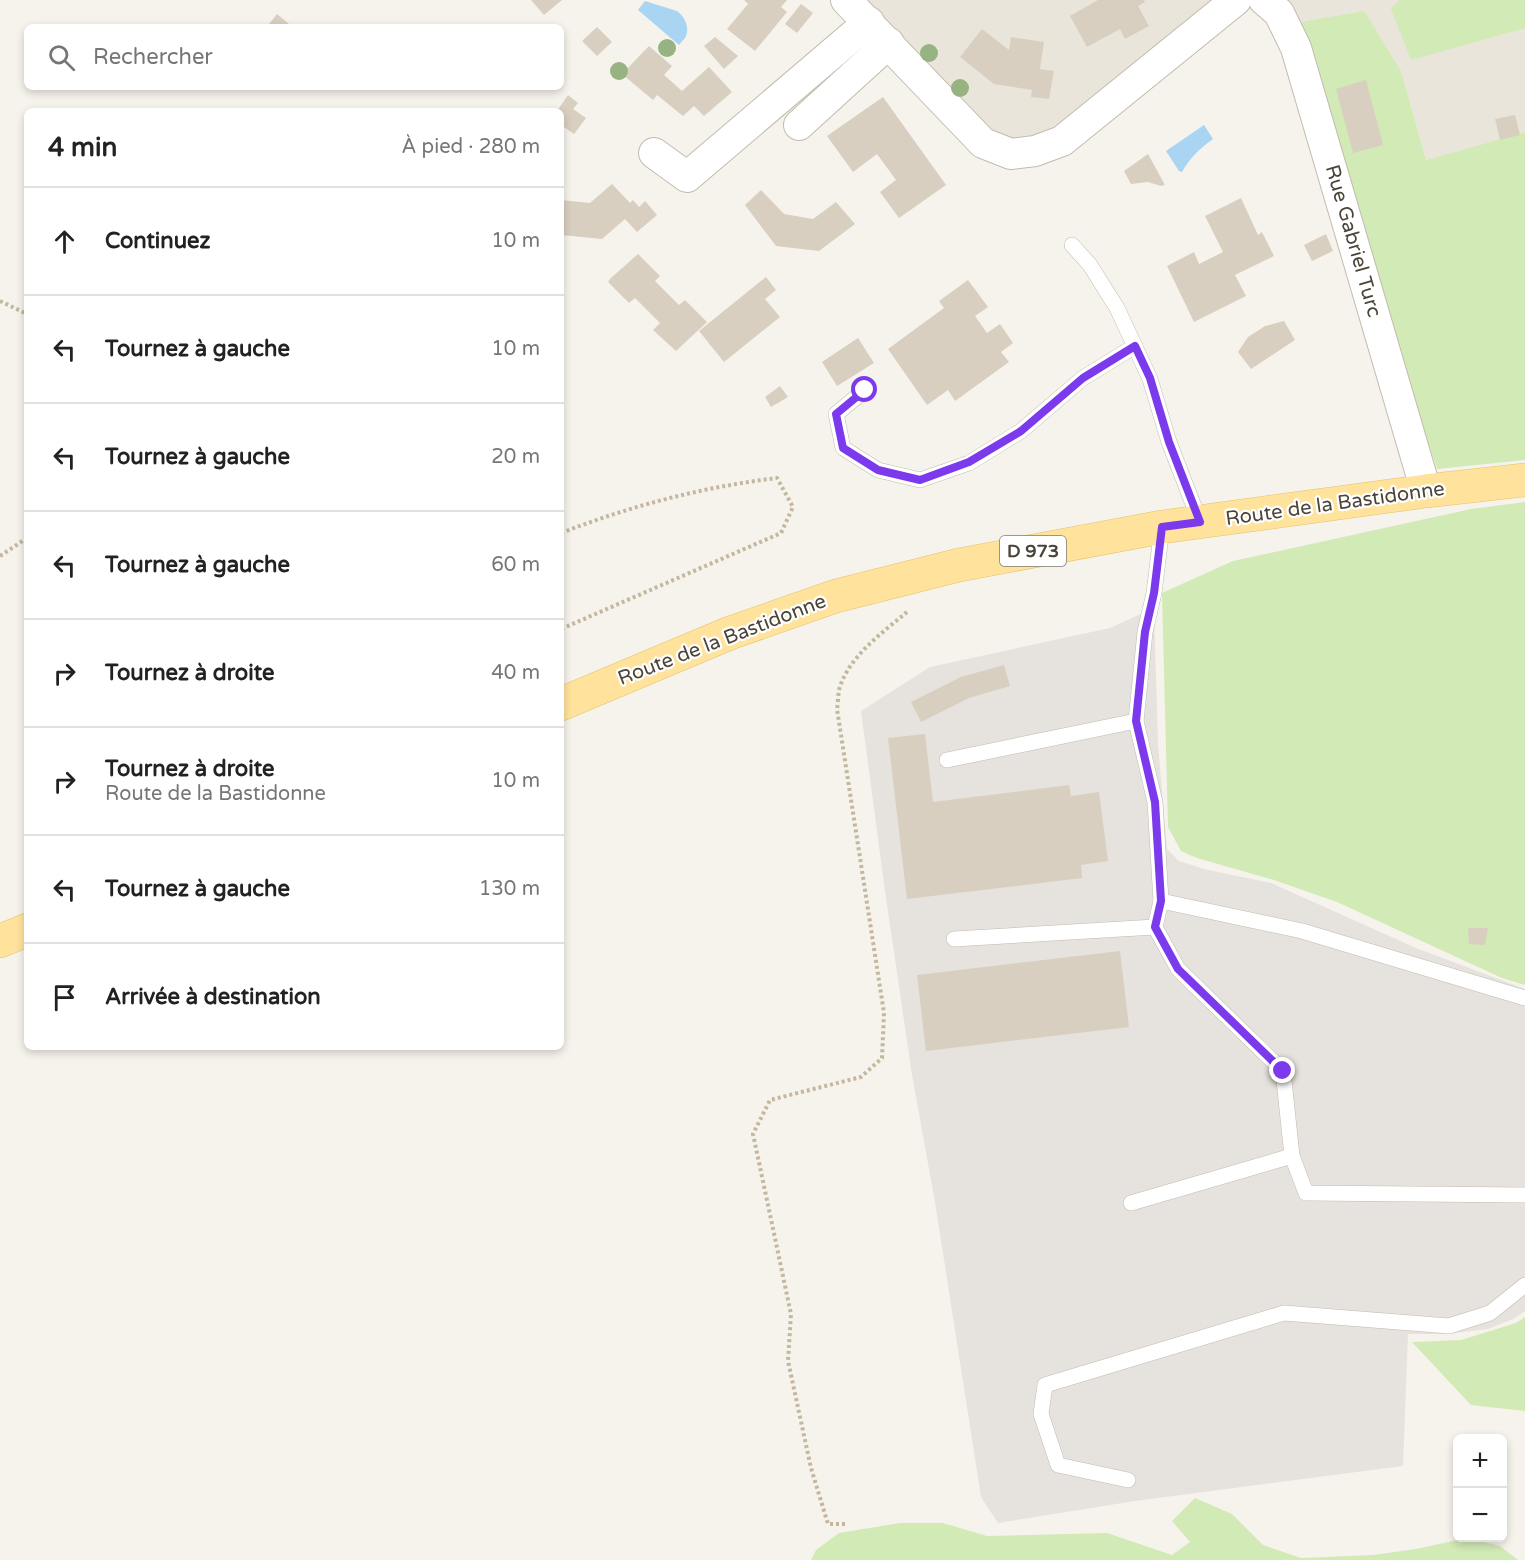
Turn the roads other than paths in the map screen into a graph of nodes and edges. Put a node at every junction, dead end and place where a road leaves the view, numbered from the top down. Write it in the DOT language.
graph roads {
  1 [pos="846,0"];
  2 [pos="1236,0"];
  3 [pos="1264,0"];
  4 [pos="879,33"];
  5 [pos="799,125"];
  6 [pos="654,153"];
  7 [pos="695,193"];
  8 [pos="1072,244"];
  9 [pos="1135,346"];
  10 [pos="865,390"];
  11 [pos="1525,480"];
  12 [pos="1426,491"];
  13 [pos="1200,522"];
  14 [pos="1162,527"];
  15 [pos="564,703"];
  16 [pos="1136,721"];
  17 [pos="947,760"];
  18 [pos="1161,901"];
  19 [pos="1155,927"];
  20 [pos="24,931"];
  21 [pos="954,939"];
  22 [pos="0,942"];
  23 [pos="1525,998"];
  24 [pos="1293,1156"];
  25 [pos="1525,1195"];
  26 [pos="1131,1203"];
  27 [pos="1525,1285"];
  28 [pos="1128,1480"];
  1 -- 4 [label="street"];
  2 -- 4 [label="street"];
  3 -- 12 [label="street, Rue Gabriel Turc"];
  4 -- 5 [label="street"];
  4 -- 6 [label="street"];
  4 -- 7 [label="street"];
  8 -- 9 [label="lane"];
  9 -- 10 [label="lane"];
  9 -- 13 [label="lane"];
  11 -- 12 [label="main road, Route de la Bastidonne / D 973"];
  12 -- 13 [label="main road, Route de la Bastidonne / D 973"];
  13 -- 14 [label="main road, Route de la Bastidonne / D 973"];
  14 -- 15 [label="main road, Route de la Bastidonne / D 973"];
  14 -- 16 [label="lane"];
  16 -- 17 [label="lane"];
  16 -- 18 [label="lane"];
  18 -- 19 [label="lane"];
  18 -- 23 [label="lane"];
  19 -- 21 [label="lane"];
  19 -- 24 [label="lane"];
  20 -- 22 [label="main road"];
  24 -- 25 [label="lane"];
  24 -- 26 [label="lane"];
  27 -- 28 [label="lane"];
}
